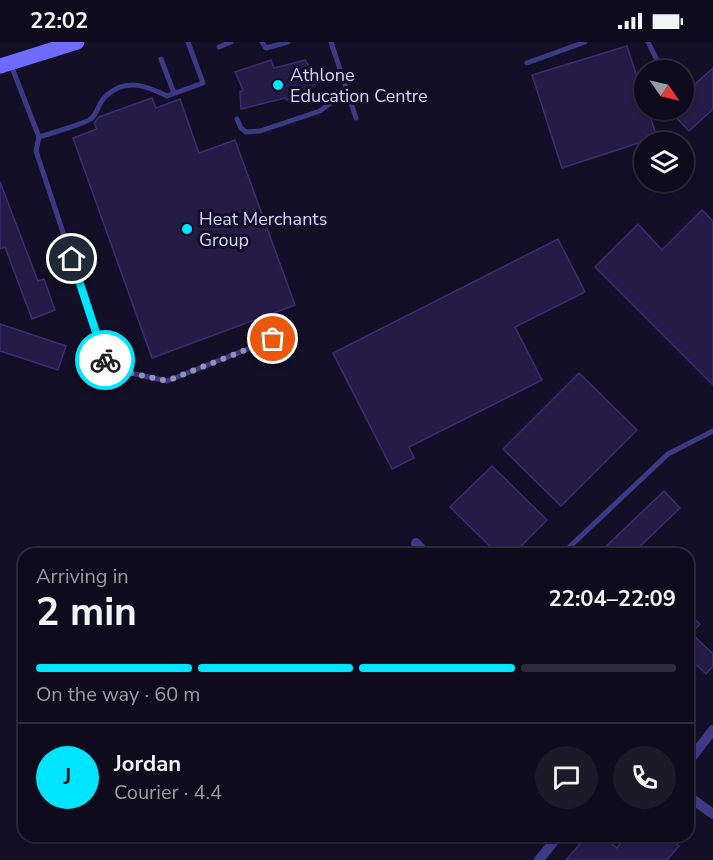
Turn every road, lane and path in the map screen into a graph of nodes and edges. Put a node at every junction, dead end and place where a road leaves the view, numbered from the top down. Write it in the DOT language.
graph roads {
  1 [pos="76,42"];
  2 [pos="188,42"];
  3 [pos="231,42"];
  4 [pos="262,42"];
  5 [pos="288,42"];
  6 [pos="331,42"];
  7 [pos="585,42"];
  8 [pos="648,42"];
  9 [pos="219,47"];
  10 [pos="161,59"];
  11 [pos="657,60"];
  12 [pos="527,63"];
  13 [pos="5,64"];
  14 [pos="347,91"];
  15 [pos="174,93"];
  16 [pos="356,118"];
  17 [pos="237,119"];
  18 [pos="39,137"];
  19 [pos="273,339"];
  20 [pos="713,431"];
  21 [pos="416,543"];
  22 [pos="421,548"];
  23 [pos="567,548"];
  24 [pos="713,730"];
  25 [pos="694,754"];
  26 [pos="694,800"];
  27 [pos="713,814"];
  28 [pos="553,842"];
  29 [pos="539,860"];
  1 -- 13 [label="street"];
  2 -- 15 [label="lane"];
  3 -- 9 [label="lane"];
  4 -- 5 [label="lane"];
  6 -- 14 [label="lane"];
  7 -- 12 [label="lane"];
  8 -- 11 [label="lane"];
  10 -- 15 [label="lane"];
  13 -- 18 [label="lane"];
  14 -- 16 [label="lane"];
  14 -- 17 [label="lane"];
  15 -- 18 [label="lane"];
  18 -- 19 [label="lane"];
  20 -- 23 [label="lane"];
  21 -- 22 [label="street"];
  24 -- 25 [label="street"];
  26 -- 27 [label="street"];
  28 -- 29 [label="street"];
}
